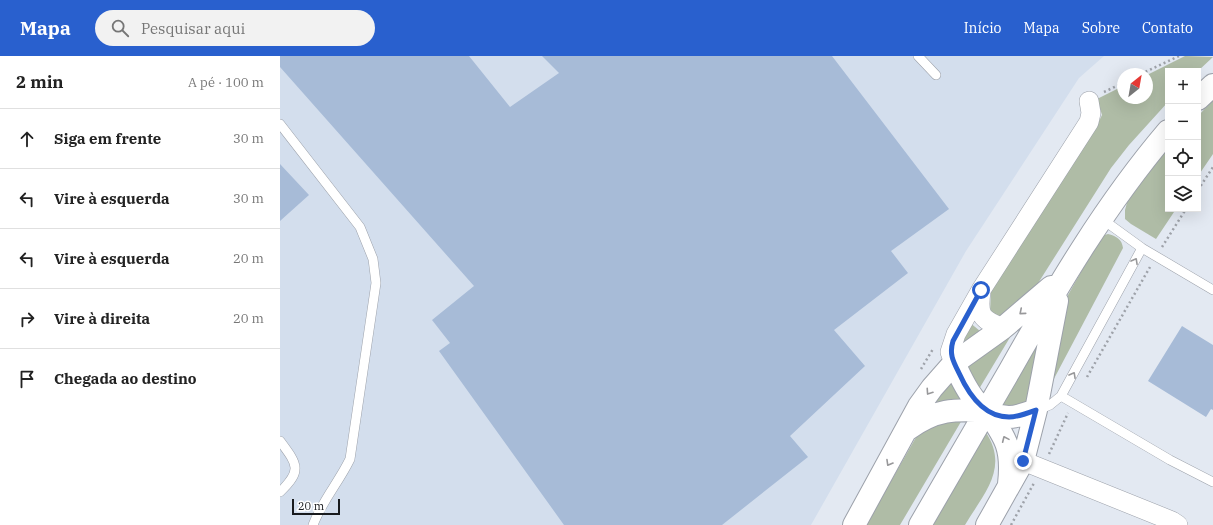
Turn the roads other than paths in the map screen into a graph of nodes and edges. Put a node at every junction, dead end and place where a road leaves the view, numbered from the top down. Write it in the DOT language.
graph roads {
  1 [pos="918,56"];
  2 [pos="936,75"];
  3 [pos="1213,85"];
  4 [pos="1201,96"];
  5 [pos="1089,101"];
  6 [pos="280,124"];
  7 [pos="1165,135"];
  8 [pos="1101,218"];
  9 [pos="1142,248"];
  10 [pos="1062,278"];
  11 [pos="981,290"];
  12 [pos="1213,290"];
  13 [pos="1003,328"];
  14 [pos="954,363"];
  15 [pos="1061,396"];
  16 [pos="1036,410"];
  17 [pos="987,411"];
  18 [pos="908,429"];
  19 [pos="280,441"];
  20 [pos="1032,465"];
  21 [pos="1213,482"];
  22 [pos="1008,491"];
  23 [pos="280,492"];
  24 [pos="313,525"];
  25 [pos="854,525"];
  26 [pos="920,525"];
  27 [pos="988,525"];
  28 [pos="1178,525"];
  1 -- 2 [label="lane"];
  3 -- 4 [label="main road"];
  5 -- 11 [label="street"];
  6 -- 24 [label="lane"];
  7 -- 8 [label="main road"];
  8 -- 9 [label="lane"];
  8 -- 10 [label="main road"];
  9 -- 12 [label="lane"];
  15 -- 9 [label="lane, one-way"];
  10 -- 13 [label="main road, one-way"];
  10 -- 16 [label="main road"];
  10 -- 17 [label="main road"];
  11 -- 13 [label="street"];
  11 -- 14 [label="street"];
  13 -- 14 [label="main road"];
  14 -- 17 [label="main road"];
  14 -- 18 [label="main road, one-way"];
  15 -- 16 [label="lane"];
  15 -- 21 [label="lane"];
  16 -- 17 [label="main road"];
  16 -- 20 [label="main road"];
  17 -- 18 [label="main road"];
  22 -- 17 [label="main road, one-way"];
  17 -- 26 [label="main road"];
  18 -- 25 [label="main road, one-way"];
  19 -- 23 [label="lane"];
  20 -- 22 [label="main road"];
  20 -- 28 [label="street"];
  22 -- 27 [label="main road"];
}
